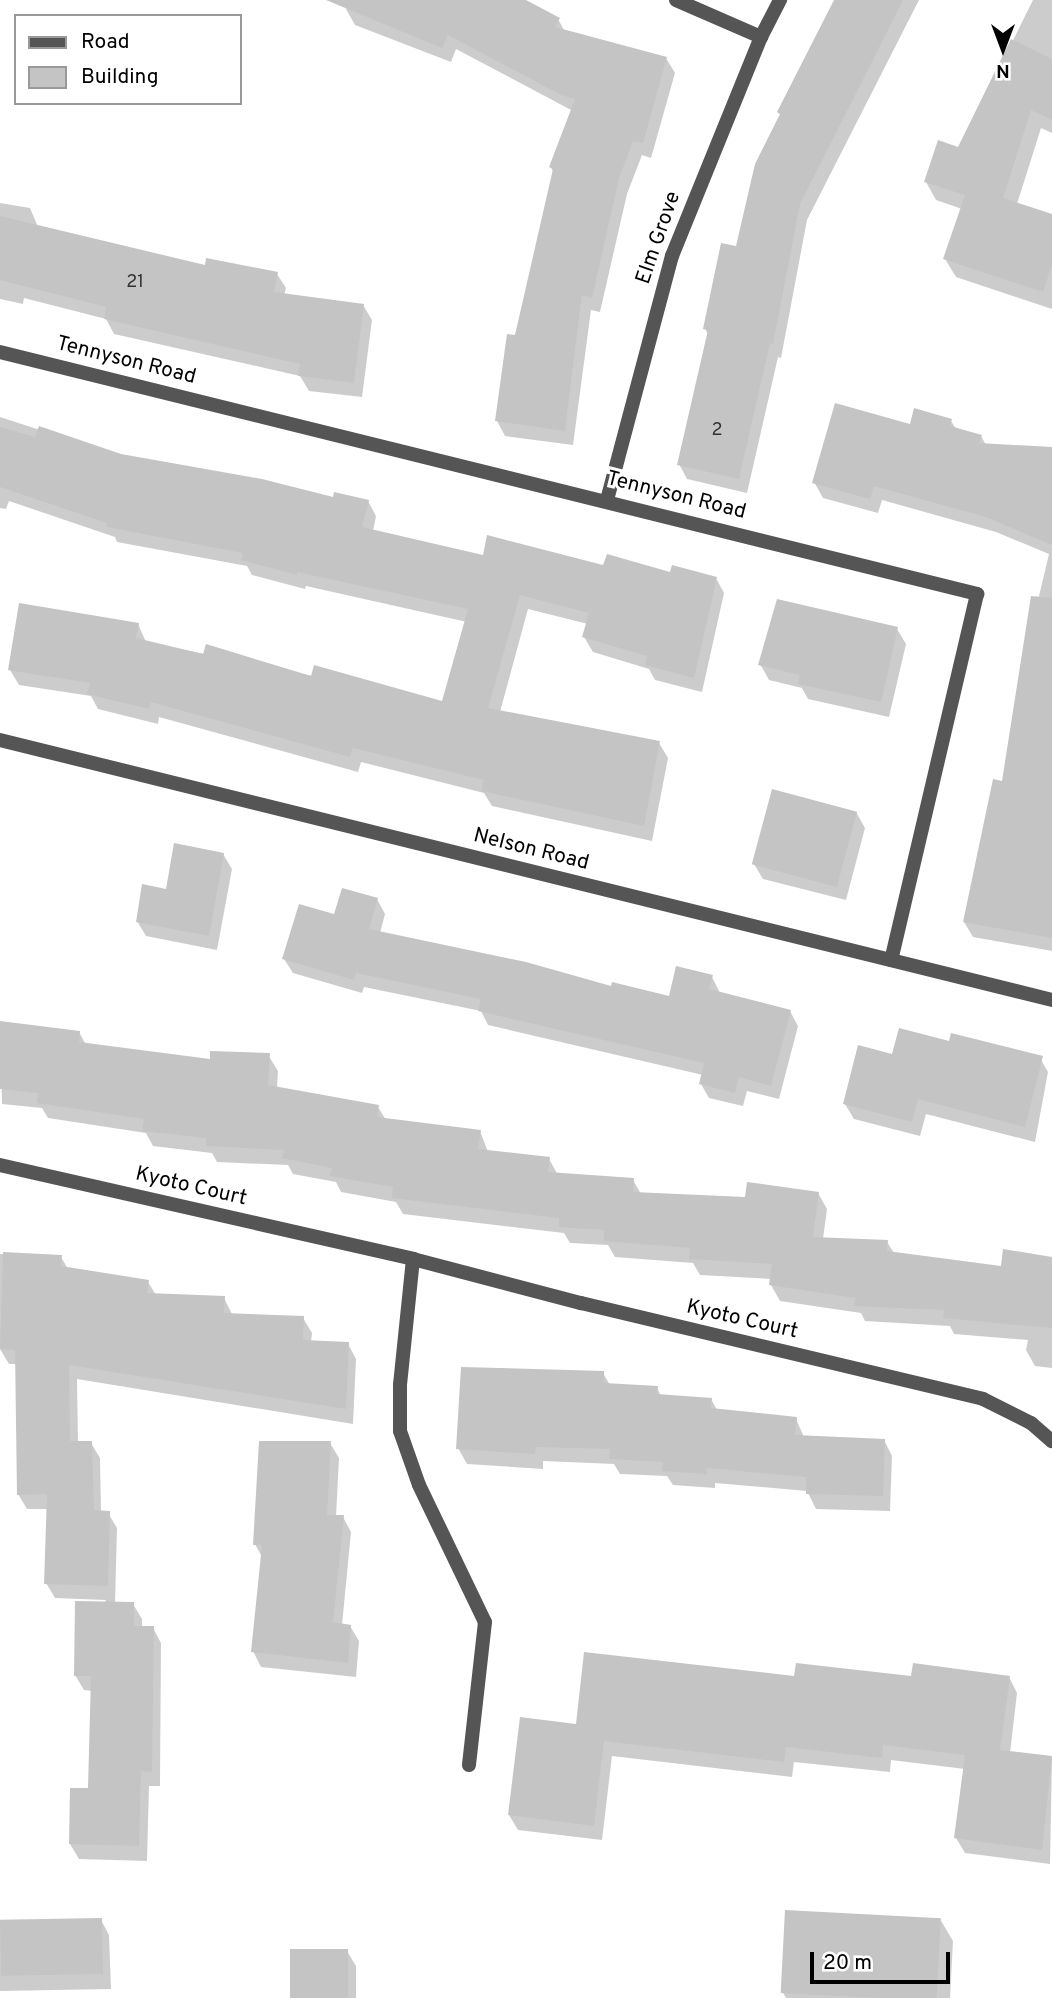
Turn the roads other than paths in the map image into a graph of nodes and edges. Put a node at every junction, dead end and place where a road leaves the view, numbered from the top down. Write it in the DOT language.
graph roads {
  1 [pos="676,0"];
  2 [pos="780,0"];
  3 [pos="761,37"];
  4 [pos="0,352"];
  5 [pos="607,500"];
  6 [pos="0,740"];
  7 [pos="891,960"];
  8 [pos="1052,1000"];
  9 [pos="0,1165"];
  10 [pos="413,1259"];
  11 [pos="1052,1441"];
  12 [pos="469,1765"];
  1 -- 3 [label="street"];
  2 -- 3 [label="street, Elm Grove"];
  3 -- 5 [label="street, Elm Grove"];
  4 -- 5 [label="street, Tennyson Road"];
  5 -- 7 [label="street, Tennyson Road"];
  6 -- 7 [label="street, Nelson Road"];
  7 -- 8 [label="street, Nelson Road"];
  9 -- 10 [label="street, Kyoto Court"];
  10 -- 11 [label="street, Kyoto Court"];
  10 -- 12 [label="street"];
}
